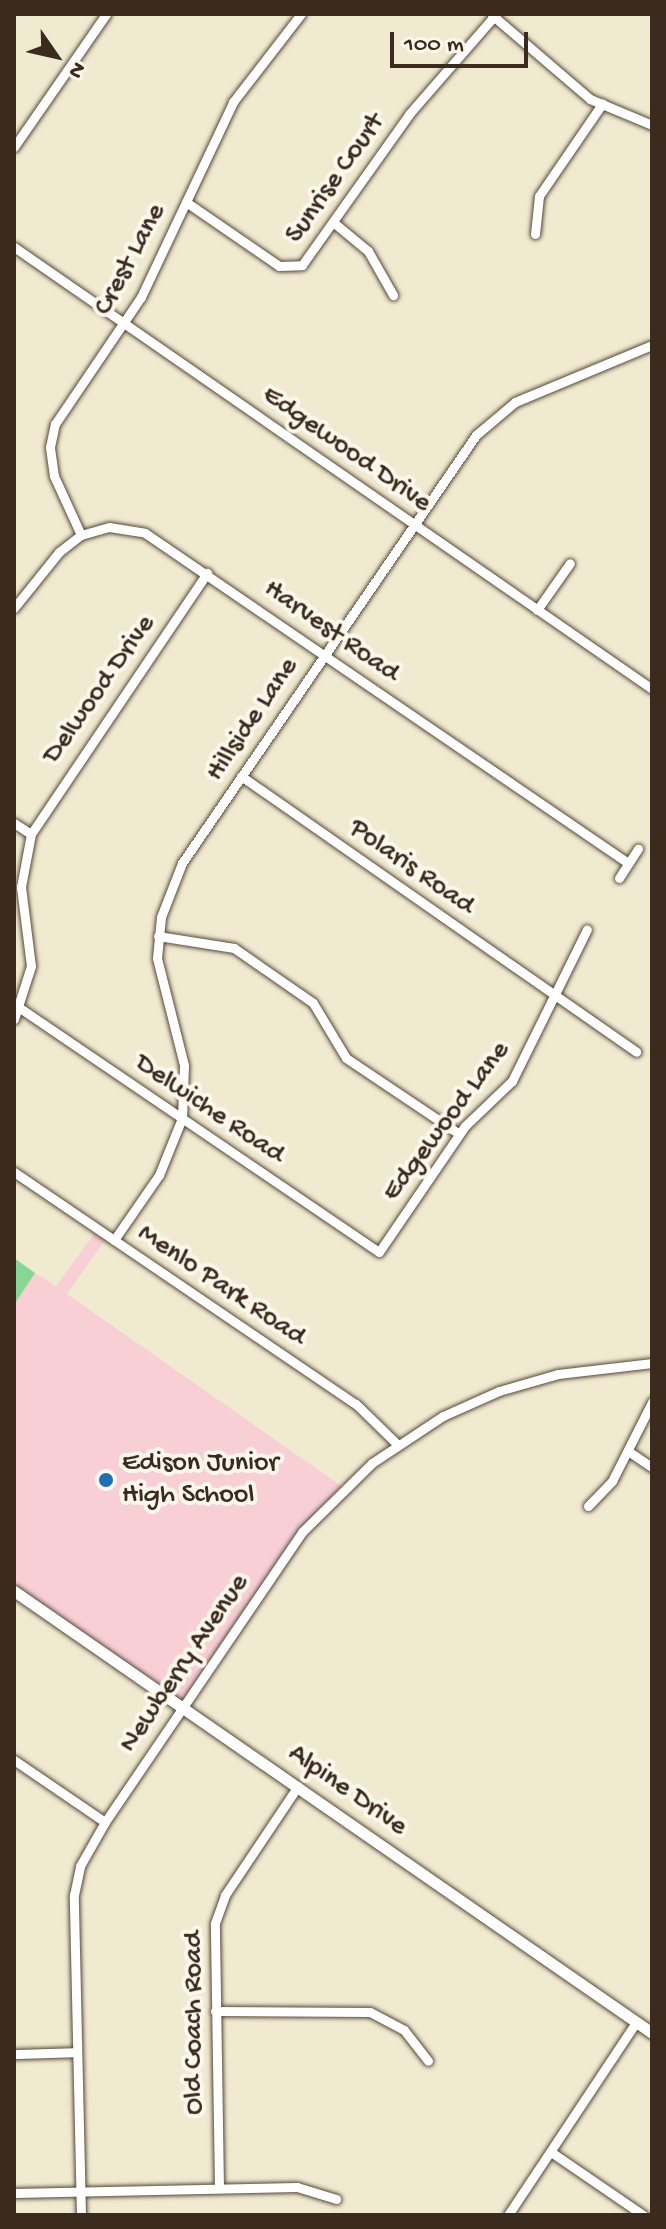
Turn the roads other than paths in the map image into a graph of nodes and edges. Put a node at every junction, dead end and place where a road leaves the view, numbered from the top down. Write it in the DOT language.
graph roads {
  1 [pos="106,14"];
  2 [pos="301,14"];
  3 [pos="494,15"];
  4 [pos="602,104"];
  5 [pos="652,125"];
  6 [pos="14,147"];
  7 [pos="186,202"];
  8 [pos="333,222"];
  9 [pos="535,234"];
  10 [pos="14,247"];
  11 [pos="393,295"];
  12 [pos="123,323"];
  13 [pos="652,345"];
  14 [pos="414,524"];
  15 [pos="81,535"];
  16 [pos="570,563"];
  17 [pos="207,573"];
  18 [pos="14,608"];
  19 [pos="537,610"];
  20 [pos="325,655"];
  21 [pos="652,689"];
  22 [pos="241,776"];
  23 [pos="14,823"];
  24 [pos="31,834"];
  25 [pos="638,849"];
  26 [pos="628,863"];
  27 [pos="619,878"];
  28 [pos="587,929"];
  29 [pos="158,936"];
  30 [pos="555,995"];
  31 [pos="17,1006"];
  32 [pos="14,1019"];
  33 [pos="636,1052"];
  34 [pos="182,1118"];
  35 [pos="459,1134"];
  36 [pos="14,1172"];
  37 [pos="114,1240"];
  38 [pos="379,1252"];
  39 [pos="652,1363"];
  40 [pos="652,1402"];
  41 [pos="397,1444"];
  42 [pos="628,1451"];
  43 [pos="652,1467"];
  44 [pos="588,1506"];
  45 [pos="14,1591"];
  46 [pos="183,1707"];
  47 [pos="14,1760"];
  48 [pos="298,1786"];
  49 [pos="105,1822"];
  50 [pos="215,2011"];
  51 [pos="636,2022"];
  52 [pos="652,2033"];
  53 [pos="77,2052"];
  54 [pos="14,2054"];
  55 [pos="428,2061"];
  56 [pos="551,2152"];
  57 [pos="219,2188"];
  58 [pos="80,2192"];
  59 [pos="14,2193"];
  60 [pos="336,2199"];
  61 [pos="81,2215"];
  62 [pos="508,2215"];
  63 [pos="643,2215"];
  1 -- 6 [label="street"];
  2 -- 7 [label="street, Crest Lane"];
  3 -- 4 [label="street"];
  3 -- 8 [label="street, Sunrise Court"];
  4 -- 5 [label="street"];
  4 -- 9 [label="street"];
  7 -- 8 [label="street, Sunrise Court"];
  7 -- 12 [label="street, Crest Lane"];
  8 -- 11 [label="street"];
  10 -- 12 [label="street, Edgewood Drive"];
  12 -- 14 [label="street, Edgewood Drive"];
  12 -- 15 [label="street, Crest Lane"];
  13 -- 14 [label="street, Hillside Lane"];
  14 -- 19 [label="street, Edgewood Drive"];
  14 -- 20 [label="street, Hillside Lane"];
  15 -- 17 [label="street, Harvest Road"];
  15 -- 18 [label="street"];
  16 -- 19 [label="street"];
  17 -- 20 [label="street, Harvest Road"];
  17 -- 24 [label="street, Delwood Drive"];
  19 -- 21 [label="street, Edgewood Drive"];
  20 -- 22 [label="street, Hillside Lane"];
  20 -- 26 [label="street, Harvest Road"];
  22 -- 29 [label="street, Hillside Lane"];
  22 -- 30 [label="street, Polaris Road"];
  23 -- 24 [label="street"];
  24 -- 31 [label="street, Delwood Drive"];
  25 -- 26 [label="street"];
  26 -- 27 [label="street"];
  28 -- 30 [label="street, Edgewood Lane"];
  29 -- 34 [label="street, Hillside Lane"];
  29 -- 35 [label="street"];
  30 -- 33 [label="street, Polaris Road"];
  30 -- 35 [label="street, Edgewood Lane"];
  31 -- 32 [label="street, Delwood Drive"];
  31 -- 34 [label="street, Delwiche Road"];
  34 -- 37 [label="street, Hillside Lane"];
  34 -- 38 [label="street, Delwiche Road"];
  35 -- 38 [label="street, Edgewood Lane"];
  36 -- 37 [label="street, Menlo Park Road"];
  37 -- 41 [label="street, Menlo Park Road"];
  39 -- 41 [label="street, Newberry Avenue"];
  40 -- 42 [label="street"];
  41 -- 46 [label="street, Newberry Avenue"];
  42 -- 43 [label="street"];
  42 -- 44 [label="street"];
  45 -- 46 [label="street, Alpine Drive"];
  46 -- 48 [label="street, Alpine Drive"];
  46 -- 49 [label="street, Newberry Avenue"];
  47 -- 49 [label="street"];
  48 -- 50 [label="street, Old Coach Road"];
  48 -- 51 [label="street, Alpine Drive"];
  49 -- 53 [label="street, Newberry Avenue"];
  50 -- 55 [label="street"];
  50 -- 57 [label="street, Old Coach Road"];
  51 -- 52 [label="street, Alpine Drive"];
  51 -- 56 [label="street"];
  53 -- 54 [label="street"];
  53 -- 58 [label="street, Newberry Avenue"];
  56 -- 62 [label="street"];
  56 -- 63 [label="street"];
  57 -- 58 [label="street"];
  57 -- 60 [label="street"];
  58 -- 59 [label="street"];
  58 -- 61 [label="street, Newberry Avenue"];
}
